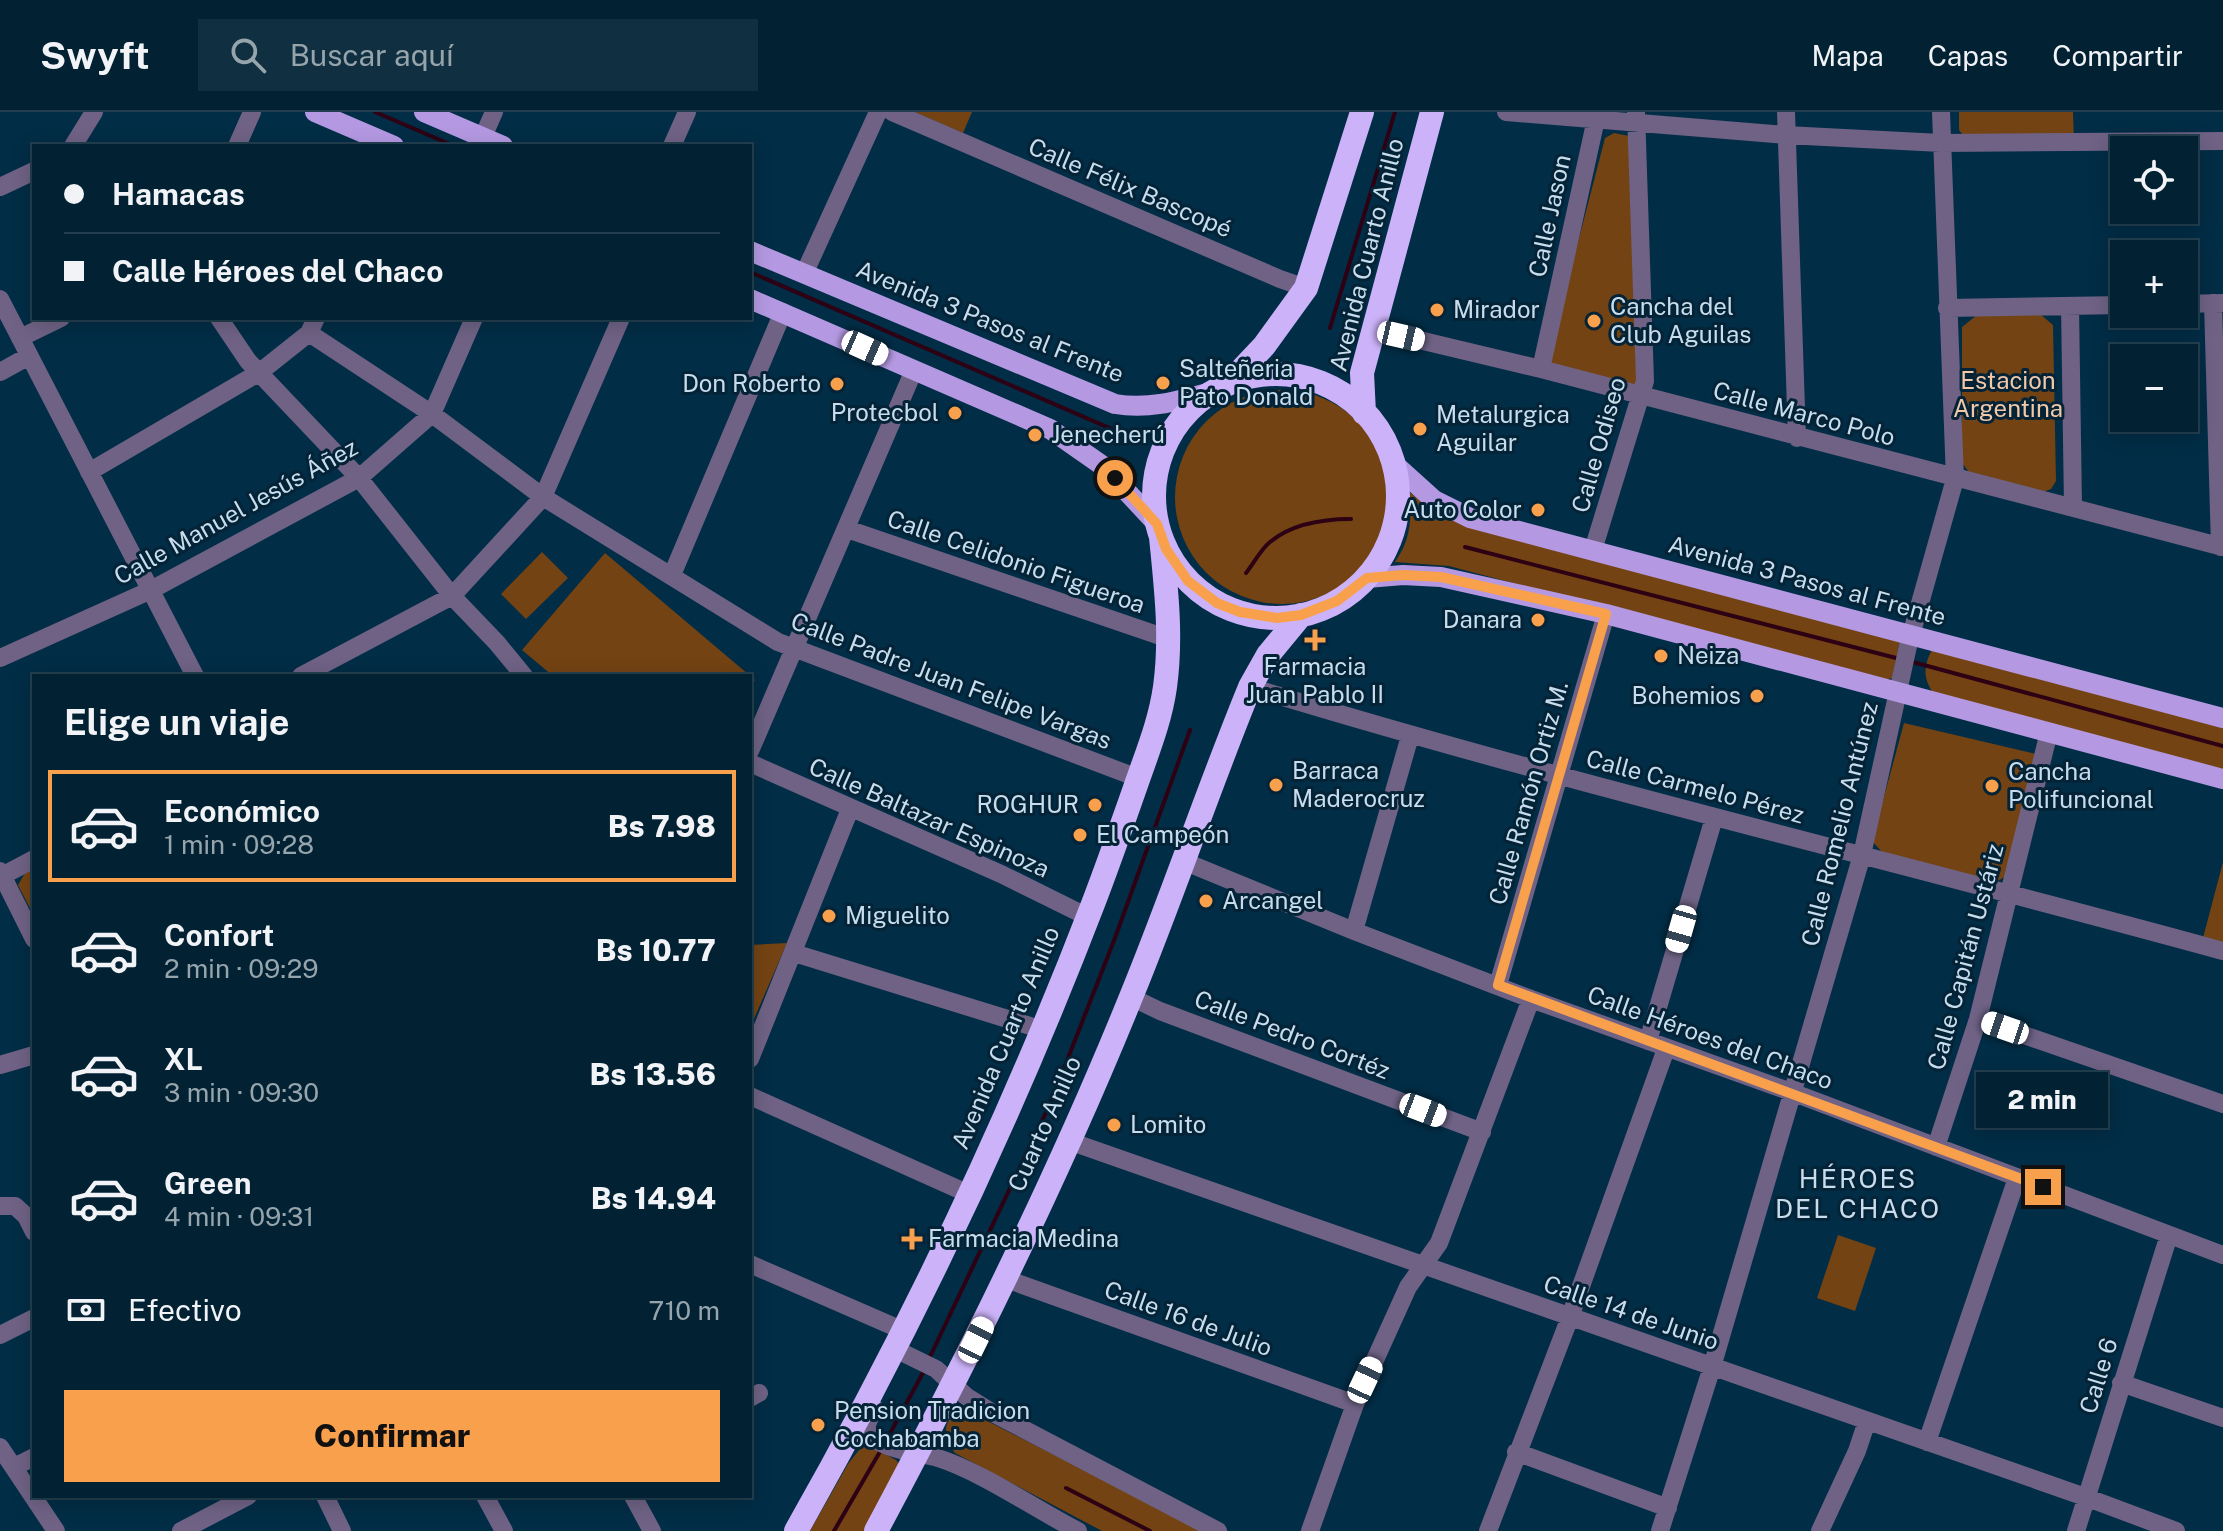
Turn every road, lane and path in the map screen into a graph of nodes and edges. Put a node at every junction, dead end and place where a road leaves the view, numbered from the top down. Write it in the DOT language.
graph roads {
  1 [pos="94,112"];
  2 [pos="252,112"];
  3 [pos="315,112"];
  4 [pos="424,112"];
  5 [pos="494,112"];
  6 [pos="687,112"];
  7 [pos="878,112"];
  8 [pos="892,112"];
  9 [pos="1432,112"];
  10 [pos="1506,112"];
  11 [pos="1786,112"];
  12 [pos="1941,112"];
  13 [pos="1355,114"];
  14 [pos="1636,117"];
  15 [pos="1596,119"];
  16 [pos="1786,135"];
  17 [pos="483,137"];
  18 [pos="2223,141"];
  19 [pos="1941,143"];
  20 [pos="74,144"];
  21 [pos="238,144"];
  22 [pos="388,144"];
  23 [pos="499,144"];
  24 [pos="673,144"];
  25 [pos="32,172"];
  26 [pos="0,187"];
  27 [pos="752,252"];
  28 [pos="804,274"];
  29 [pos="1306,288"];
  30 [pos="0,299"];
  31 [pos="752,300"];
  32 [pos="2218,303"];
  33 [pos="2198,304"];
  34 [pos="2110,305"];
  35 [pos="2070,306"];
  36 [pos="1947,308"];
  37 [pos="783,312"];
  38 [pos="57,320"];
  39 [pos="220,320"];
  40 [pos="473,320"];
  41 [pos="620,320"];
  42 [pos="312,325"];
  43 [pos="1373,329"];
  44 [pos="20,338"];
  45 [pos="29,356"];
  46 [pos="1541,369"];
  47 [pos="914,370"];
  48 [pos="0,372"];
  49 [pos="260,372"];
  50 [pos="1221,388"];
  51 [pos="1638,396"];
  52 [pos="1364,413"];
  53 [pos="432,414"];
  54 [pos="1797,438"];
  55 [pos="1393,463"];
  56 [pos="89,472"];
  57 [pos="359,478"];
  58 [pos="1955,479"];
  59 [pos="543,497"];
  60 [pos="2073,507"];
  61 [pos="847,529"];
  62 [pos="1159,531"];
  63 [pos="2222,547"];
  64 [pos="1593,550"];
  65 [pos="672,575"];
  66 [pos="1367,578"];
  67 [pos="151,590"];
  68 [pos="452,596"];
  69 [pos="1606,614"];
  70 [pos="1301,615"];
  71 [pos="1169,639"];
  72 [pos="1909,640"];
  73 [pos="793,648"];
  74 [pos="0,658"];
  75 [pos="194,674"];
  76 [pos="305,674"];
  77 [pos="522,674"];
  78 [pos="1900,684"];
  79 [pos="1250,687"];
  80 [pos="2223,718"];
  81 [pos="2049,732"];
  82 [pos="1410,736"];
  83 [pos="752,746"];
  84 [pos="752,764"];
  85 [pos="1558,775"];
  86 [pos="1138,778"];
  87 [pos="2223,779"];
  88 [pos="850,809"];
  89 [pos="1714,818"];
  90 [pos="1862,855"];
  91 [pos="32,860"];
  92 [pos="1183,861"];
  93 [pos="1,875"];
  94 [pos="2010,892"];
  95 [pos="1088,917"];
  96 [pos="1354,931"];
  97 [pos="32,935"];
  98 [pos="2223,951"];
  99 [pos="794,953"];
  100 [pos="1498,985"];
  101 [pos="1131,997"];
  102 [pos="1531,999"];
  103 [pos="1978,1019"];
  104 [pos="1043,1030"];
  105 [pos="1657,1045"];
  106 [pos="752,1054"];
  107 [pos="32,1056"];
  108 [pos="0,1065"];
  109 [pos="1794,1093"];
  110 [pos="752,1097"];
  111 [pos="2223,1104"];
  112 [pos="1482,1132"];
  113 [pos="1069,1141"];
  114 [pos="1936,1147"];
  115 [pos="2017,1178"];
  116 [pos="969,1194"];
  117 [pos="0,1206"];
  118 [pos="32,1228"];
  119 [pos="2169,1235"];
  120 [pos="2223,1255"];
  121 [pos="752,1265"];
  122 [pos="1424,1266"];
  123 [pos="1006,1279"];
  124 [pos="1570,1317"];
  125 [pos="32,1319"];
  126 [pos="0,1335"];
  127 [pos="898,1351"];
  128 [pos="1712,1367"];
  129 [pos="945,1377"];
  130 [pos="2121,1383"];
  131 [pos="1355,1404"];
  132 [pos="2223,1418"];
  133 [pos="1867,1421"];
  134 [pos="1927,1442"];
  135 [pos="0,1447"];
  136 [pos="1516,1452"];
  137 [pos="918,1453"];
  138 [pos="32,1458"];
  139 [pos="14,1467"];
  140 [pos="32,1494"];
  141 [pos="34,1498"];
  142 [pos="244,1498"];
  143 [pos="326,1498"];
  144 [pos="486,1498"];
  145 [pos="634,1498"];
  146 [pos="2088,1498"];
  147 [pos="1668,1508"];
  148 [pos="1065,1528"];
  149 [pos="56,1531"];
  150 [pos="181,1531"];
  151 [pos="342,1531"];
  152 [pos="504,1531"];
  153 [pos="652,1531"];
  154 [pos="796,1531"];
  155 [pos="876,1531"];
  156 [pos="1218,1531"];
  157 [pos="1310,1531"];
  158 [pos="1488,1531"];
  159 [pos="1660,1531"];
  160 [pos="1820,1531"];
  161 [pos="2076,1531"];
  162 [pos="2176,1531"];
  1 -- 20 [label="street"];
  2 -- 21 [label="street"];
  3 -- 22 [label="main road"];
  4 -- 17 [label="main road"];
  5 -- 17 [label="street"];
  6 -- 24 [label="street"];
  7 -- 28 [label="street"];
  8 -- 29 [label="street, Calle Félix Bascopé"];
  9 -- 43 [label="highway, Avenida Cuarto Anillo"];
  10 -- 15 [label="street"];
  11 -- 16 [label="street"];
  12 -- 19 [label="street, Calle Romelio Antúnez"];
  13 -- 29 [label="highway, Avenida Cuarto Anillo"];
  14 -- 15 [label="street"];
  14 -- 16 [label="street"];
  14 -- 51 [label="street, Calle Odiseo"];
  15 -- 46 [label="street, Calle Jason"];
  16 -- 19 [label="street"];
  16 -- 54 [label="street"];
  17 -- 23 [label="main road"];
  18 -- 19 [label="street"];
  19 -- 36 [label="street, Calle Romelio Antúnez"];
  25 -- 26 [label="street"];
  27 -- 28 [label="main road, Avenida 3 Pasos al Frente"];
  28 -- 50 [label="main road, Avenida 3 Pasos al Frente"];
  29 -- 50 [label="highway, Avenida Cuarto Anillo"];
  30 -- 44 [label="street"];
  31 -- 37 [label="main road"];
  32 -- 33 [label="street"];
  32 -- 63 [label="street"];
  34 -- 35 [label="street"];
  35 -- 36 [label="street"];
  35 -- 60 [label="street"];
  36 -- 58 [label="street, Calle Romelio Antúnez"];
  37 -- 47 [label="main road"];
  37 -- 65 [label="street"];
  38 -- 44 [label="street"];
  39 -- 49 [label="street"];
  40 -- 53 [label="street, Calle Manuel Jesús Áñez"];
  41 -- 59 [label="street"];
  42 -- 49 [label="street"];
  42 -- 53 [label="street, Calle Padre Juan Felipe Vargas"];
  43 -- 46 [label="street, Calle Marco Polo"];
  43 -- 52 [label="highway, Avenida Cuarto Anillo"];
  44 -- 45 [label="street"];
  45 -- 48 [label="street"];
  45 -- 56 [label="street"];
  46 -- 51 [label="street, Calle Marco Polo"];
  47 -- 61 [label="street"];
  47 -- 62 [label="main road"];
  49 -- 56 [label="street"];
  49 -- 57 [label="street"];
  50 -- 52 [label="highway"];
  50 -- 62 [label="highway"];
  51 -- 54 [label="street, Calle Marco Polo"];
  51 -- 64 [label="street, Calle Odiseo"];
  52 -- 55 [label="highway"];
  53 -- 57 [label="street, Calle Manuel Jesús Áñez"];
  53 -- 59 [label="street, Calle Padre Juan Felipe Vargas"];
  54 -- 58 [label="street, Calle Marco Polo"];
  55 -- 64 [label="main road, Avenida 3 Pasos al Frente"];
  55 -- 66 [label="highway"];
  56 -- 67 [label="street"];
  57 -- 67 [label="street, Calle Manuel Jesús Áñez"];
  57 -- 68 [label="street"];
  58 -- 60 [label="street, Calle Marco Polo"];
  58 -- 72 [label="street, Calle Romelio Antúnez"];
  59 -- 65 [label="street, Calle Padre Juan Felipe Vargas"];
  59 -- 68 [label="street"];
  60 -- 63 [label="street, Calle Marco Polo"];
  61 -- 71 [label="street, Calle Celidonio Figueroa"];
  61 -- 73 [label="street"];
  62 -- 70 [label="highway"];
  62 -- 71 [label="highway, Avenida Cuarto Anillo"];
  64 -- 72 [label="main road, Avenida 3 Pasos al Frente"];
  65 -- 73 [label="street, Calle Padre Juan Felipe Vargas"];
  66 -- 69 [label="main road"];
  66 -- 70 [label="highway"];
  67 -- 74 [label="street, Calle Manuel Jesús Áñez"];
  67 -- 75 [label="street"];
  68 -- 76 [label="street"];
  68 -- 77 [label="street"];
  69 -- 78 [label="main road"];
  69 -- 85 [label="street, Calle Ramón Ortiz M."];
  70 -- 79 [label="highway"];
  71 -- 86 [label="highway, Avenida Cuarto Anillo"];
  72 -- 78 [label="street, Calle Romelio Antúnez"];
  72 -- 80 [label="main road, Avenida 3 Pasos al Frente"];
  73 -- 83 [label="street"];
  73 -- 86 [label="street, Calle Padre Juan Felipe Vargas"];
  78 -- 81 [label="main road"];
  78 -- 90 [label="street, Calle Romelio Antúnez"];
  79 -- 82 [label="street, Calle Carmelo Pérez"];
  79 -- 92 [label="highway"];
  81 -- 87 [label="main road"];
  81 -- 94 [label="street, Calle Capitán Ustáriz"];
  82 -- 85 [label="street, Calle Carmelo Pérez"];
  82 -- 96 [label="street"];
  84 -- 88 [label="street, Calle Baltazar Espinoza"];
  85 -- 89 [label="street, Calle Carmelo Pérez"];
  85 -- 100 [label="street, Calle Ramón Ortiz M."];
  86 -- 95 [label="highway, Avenida Cuarto Anillo"];
  88 -- 95 [label="street, Calle Baltazar Espinoza"];
  88 -- 99 [label="street"];
  89 -- 90 [label="street, Calle Carmelo Pérez"];
  89 -- 105 [label="street"];
  90 -- 94 [label="street, Calle Carmelo Pérez"];
  90 -- 109 [label="street, Calle Romelio Antúnez"];
  91 -- 93 [label="street"];
  92 -- 96 [label="street, Calle Héroes del Chaco"];
  92 -- 101 [label="highway, Cuarto Anillo"];
  93 -- 97 [label="street"];
  94 -- 98 [label="street, Calle Carmelo Pérez"];
  94 -- 103 [label="street, Calle Capitán Ustáriz"];
  95 -- 104 [label="highway, Avenida Cuarto Anillo"];
  96 -- 100 [label="street, Calle Héroes del Chaco"];
  99 -- 104 [label="street"];
  99 -- 106 [label="street"];
  100 -- 102 [label="street, Calle Héroes del Chaco"];
  101 -- 112 [label="street, Calle Pedro Cortéz"];
  101 -- 113 [label="highway, Cuarto Anillo"];
  102 -- 105 [label="street, Calle Héroes del Chaco"];
  102 -- 112 [label="street"];
  103 -- 111 [label="street"];
  103 -- 114 [label="street, Calle Capitán Ustáriz"];
  104 -- 116 [label="highway, Avenida Cuarto Anillo"];
  105 -- 109 [label="street, Calle Héroes del Chaco"];
  105 -- 124 [label="street"];
  107 -- 108 [label="street"];
  109 -- 114 [label="street, Calle Héroes del Chaco"];
  109 -- 128 [label="street, Calle Romelio Antúnez"];
  110 -- 116 [label="street"];
  112 -- 122 [label="street"];
  113 -- 122 [label="street, Calle 14 de Junio"];
  113 -- 123 [label="highway, Cuarto Anillo"];
  114 -- 115 [label="street, Calle Héroes del Chaco"];
  115 -- 119 [label="street, Calle Héroes del Chaco"];
  115 -- 134 [label="street"];
  116 -- 127 [label="highway, Avenida Cuarto Anillo"];
  117 -- 118 [label="street"];
  119 -- 120 [label="street, Calle Héroes del Chaco"];
  119 -- 130 [label="street, Calle 6"];
  121 -- 127 [label="street"];
  122 -- 124 [label="street, Calle 14 de Junio"];
  122 -- 131 [label="street"];
  123 -- 129 [label="highway, Cuarto Anillo"];
  123 -- 131 [label="street, Calle 16 de Julio"];
  124 -- 128 [label="street, Calle 14 de Junio"];
  124 -- 136 [label="street"];
  125 -- 126 [label="street"];
  127 -- 129 [label="street"];
  127 -- 137 [label="street"];
  127 -- 154 [label="highway, Avenida Cuarto Anillo"];
  128 -- 133 [label="street, Calle 14 de Junio"];
  128 -- 147 [label="street, Calle Romelio Antúnez"];
  129 -- 137 [label="highway, Cuarto Anillo"];
  129 -- 156 [label="street"];
  130 -- 132 [label="street"];
  130 -- 146 [label="street, Calle 6"];
  131 -- 157 [label="street"];
  133 -- 134 [label="street, Calle 14 de Junio"];
  133 -- 160 [label="street"];
  134 -- 146 [label="street, Calle 14 de Junio"];
  135 -- 139 [label="street"];
  136 -- 147 [label="street"];
  136 -- 158 [label="street"];
  137 -- 148 [label="street"];
  137 -- 155 [label="highway, Cuarto Anillo"];
  138 -- 139 [label="street"];
  139 -- 140 [label="street"];
  141 -- 149 [label="street"];
  142 -- 150 [label="street"];
  143 -- 151 [label="street"];
  144 -- 152 [label="street"];
  145 -- 153 [label="street"];
  146 -- 161 [label="street, Calle 6"];
  146 -- 162 [label="street, Calle 14 de Junio"];
  147 -- 159 [label="street, Calle Romelio Antúnez"];
}
